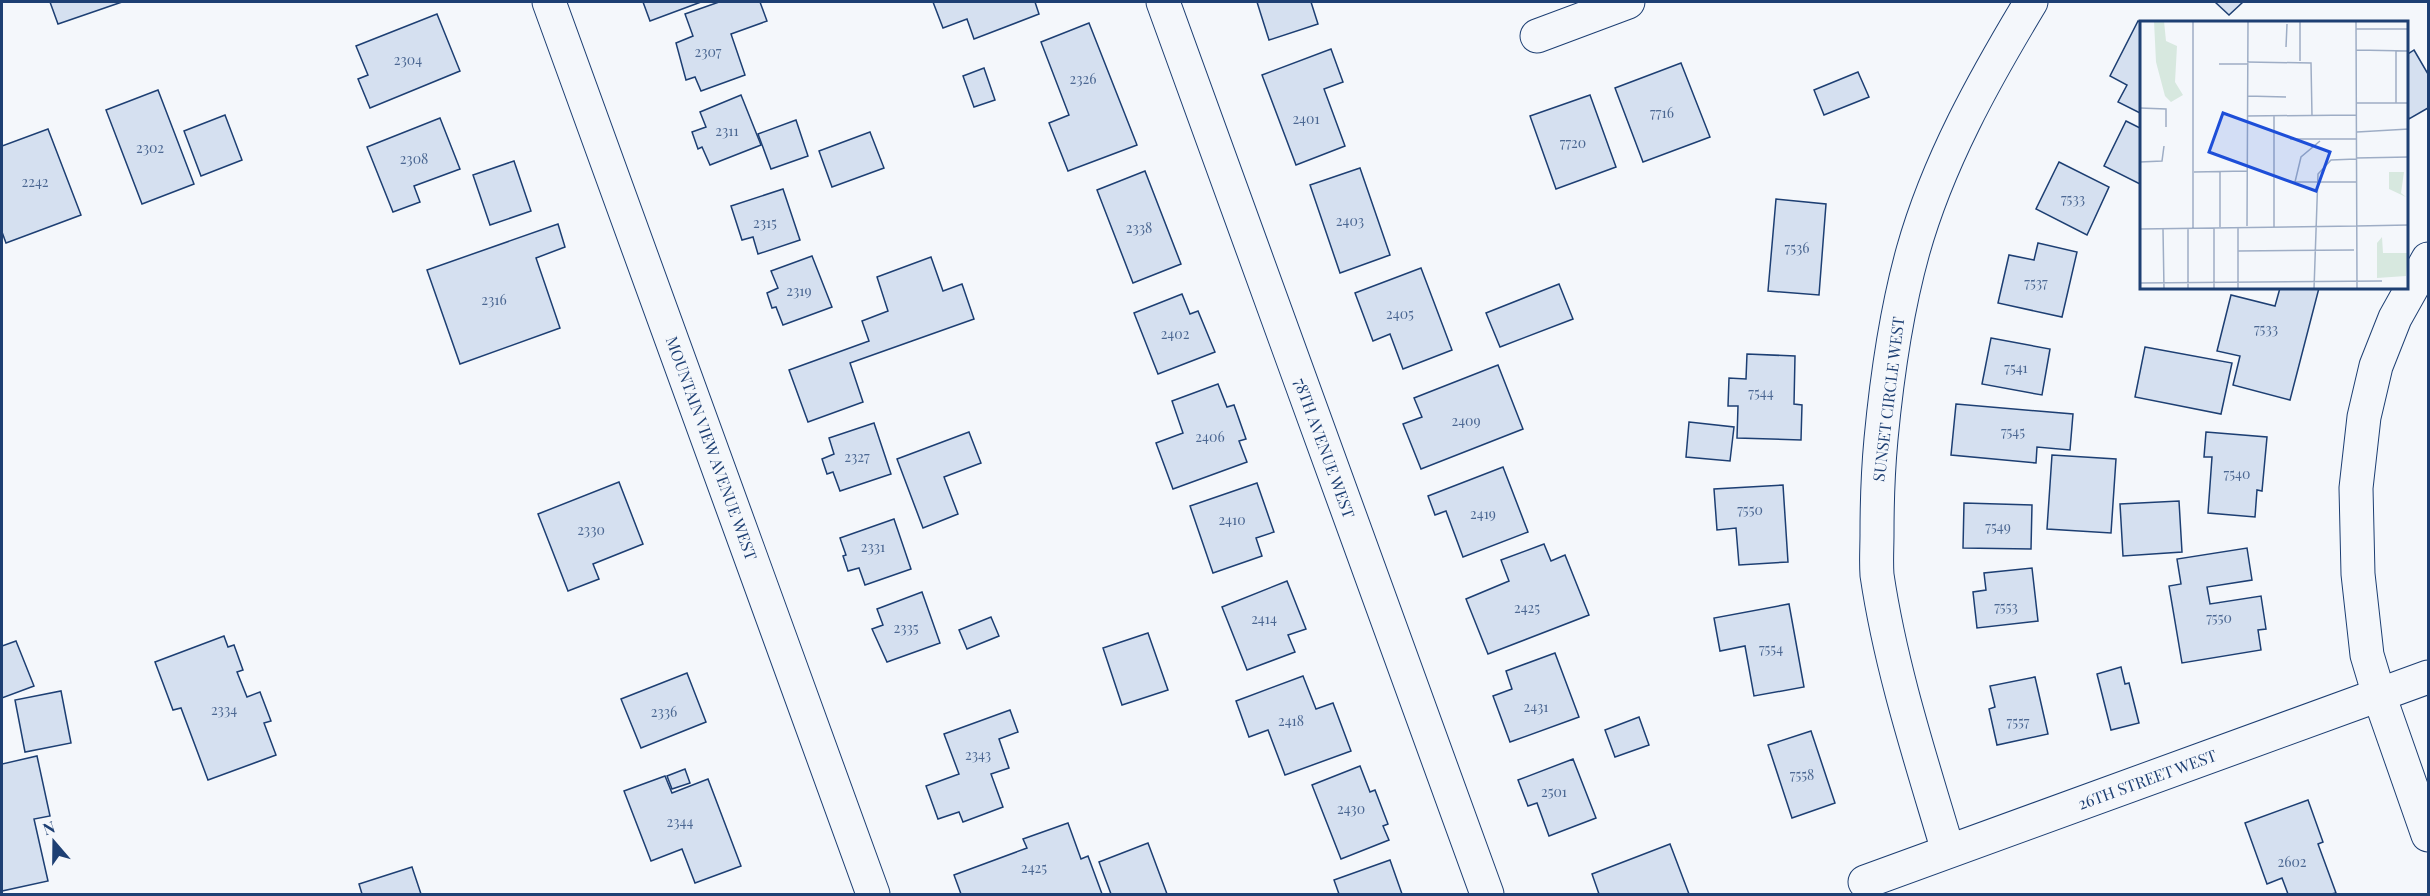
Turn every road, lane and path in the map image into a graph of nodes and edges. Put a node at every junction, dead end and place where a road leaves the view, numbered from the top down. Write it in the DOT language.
graph roads {
  1 [pos="549,2"];
  2 [pos="1162,2"];
  3 [pos="1628,2"];
  4 [pos="2031,2"];
  5 [pos="1537,36"];
  6 [pos="2428,259"];
  7 [pos="2428,677"];
  8 [pos="2379,695"];
  9 [pos="2428,835"];
  10 [pos="1948,851"];
  11 [pos="1865,882"];
  12 [pos="873,894"];
  13 [pos="1487,894"];
  1 -- 12 [label="street, MOUNTAIN VIEW AVENUE WEST"];
  2 -- 13 [label="street, 78TH AVENUE WEST"];
  3 -- 5 [label="street"];
  4 -- 10 [label="street, SUNSET CIRCLE WEST"];
  6 -- 8 [label="street"];
  7 -- 8 [label="street, 26TH STREET WEST"];
  8 -- 9 [label="street"];
  8 -- 10 [label="street, 26TH STREET WEST"];
  10 -- 11 [label="street, 26TH STREET WEST"];
}
